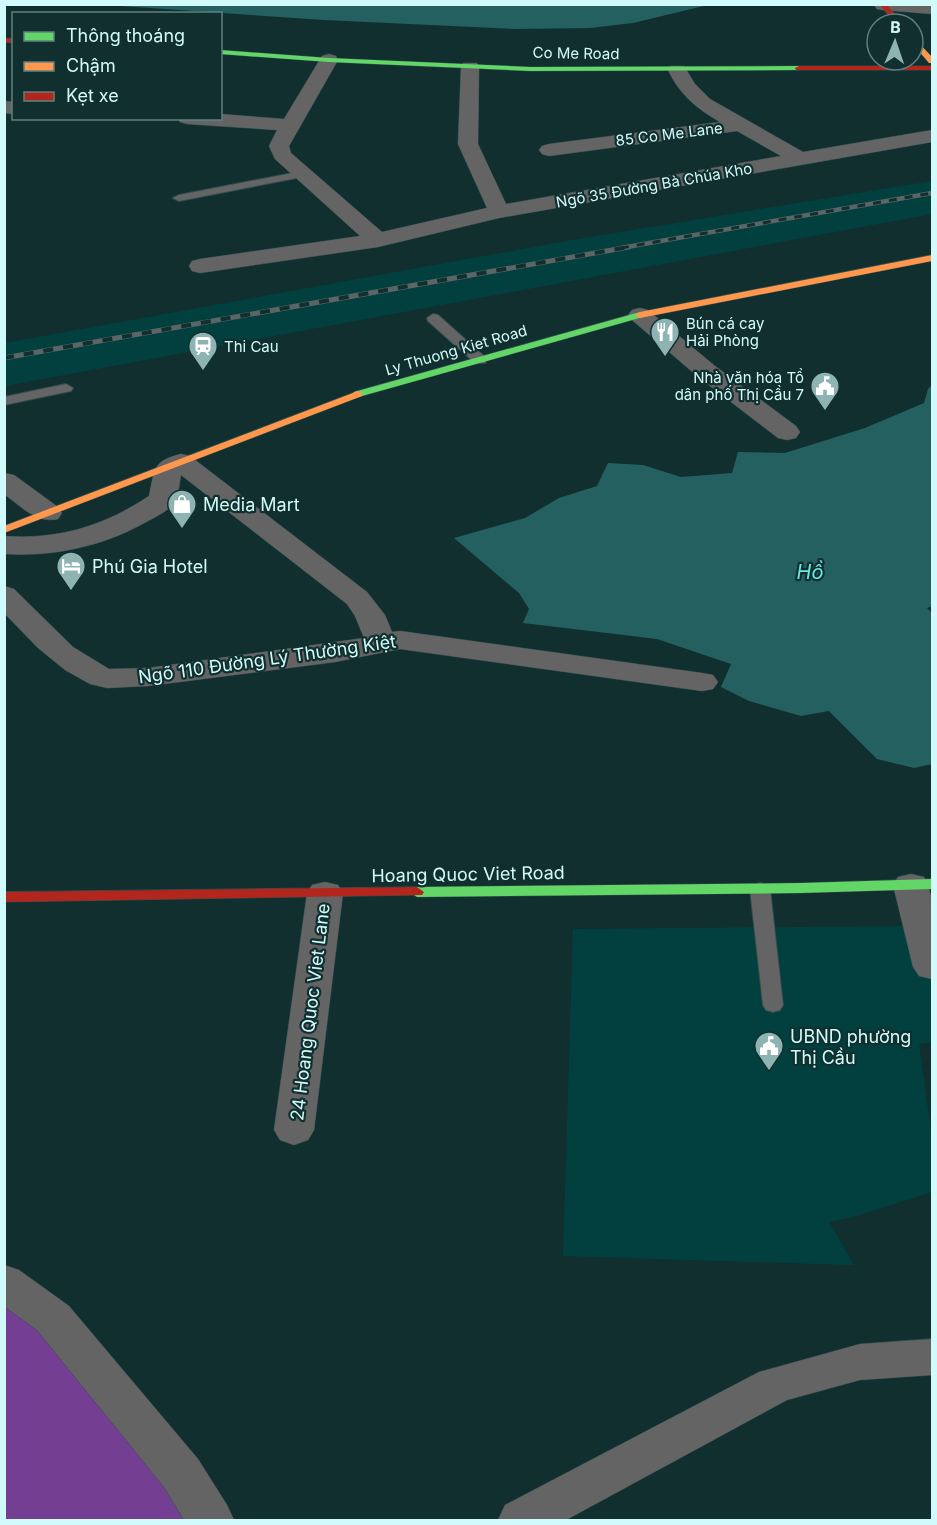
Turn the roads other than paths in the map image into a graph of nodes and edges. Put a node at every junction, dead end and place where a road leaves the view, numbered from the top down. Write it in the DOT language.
graph roads {
  1 [pos="883,5"];
  2 [pos="933,9"];
  3 [pos="222,52"];
  4 [pos="329,60"];
  5 [pos="470,67"];
  6 [pos="933,68"];
  7 [pos="677,70"];
  8 [pos="217,120"];
  9 [pos="291,125"];
  10 [pos="740,125"];
  11 [pos="933,136"];
  12 [pos="608,141"];
  13 [pos="549,150"];
  14 [pos="800,159"];
  15 [pos="303,174"];
  16 [pos="666,183"];
  17 [pos="179,198"];
  18 [pos="499,212"];
  19 [pos="378,240"];
  20 [pos="933,258"];
  21 [pos="200,266"];
  22 [pos="640,315"];
  23 [pos="433,318"];
  24 [pos="480,360"];
  25 [pos="66,388"];
  26 [pos="4,401"];
  27 [pos="787,432"];
  28 [pos="175,464"];
  29 [pos="4,481"];
  30 [pos="48,513"];
  31 [pos="4,530"];
  32 [pos="4,546"];
  33 [pos="4,595"];
  34 [pos="381,643"];
  35 [pos="702,682"];
  36 [pos="922,884"];
  37 [pos="760,889"];
  38 [pos="325,893"];
  39 [pos="4,897"];
  40 [pos="933,967"];
  41 [pos="773,1005"];
  42 [pos="294,1130"];
  43 [pos="4,1282"];
  44 [pos="933,1357"];
  45 [pos="210,1521"];
  46 [pos="522,1521"];
  1 -- 2 [label="street"];
  3 -- 4 [label="main road, Co Me Road"];
  4 -- 5 [label="main road, Co Me Road"];
  4 -- 9 [label="street"];
  5 -- 7 [label="main road, Co Me Road"];
  5 -- 18 [label="street"];
  6 -- 7 [label="main road, Co Me Road"];
  7 -- 10 [label="street, 85 Co Me Lane"];
  8 -- 9 [label="street"];
  9 -- 15 [label="street"];
  10 -- 12 [label="street, 85 Co Me Lane"];
  10 -- 14 [label="street"];
  11 -- 14 [label="street, Ngõ 35 Đường Bà Chúa Kho"];
  12 -- 13 [label="street, 85 Co Me Lane"];
  12 -- 16 [label="street"];
  14 -- 16 [label="street, Ngõ 35 Đường Bà Chúa Kho"];
  15 -- 17 [label="lane"];
  15 -- 19 [label="street"];
  16 -- 18 [label="street, Ngõ 35 Đường Bà Chúa Kho"];
  18 -- 19 [label="street, Ngõ 35 Đường Bà Chúa Kho"];
  19 -- 21 [label="street, Ngõ 35 Đường Bà Chúa Kho"];
  20 -- 22 [label="main road, Ly Thuong Kiet Road"];
  22 -- 24 [label="main road, Ly Thuong Kiet Road"];
  22 -- 27 [label="street"];
  23 -- 24 [label="lane"];
  24 -- 28 [label="main road, Ly Thuong Kiet Road"];
  25 -- 26 [label="lane"];
  28 -- 30 [label="main road, Ly Thuong Kiet Road"];
  28 -- 32 [label="street"];
  28 -- 34 [label="street"];
  29 -- 30 [label="street"];
  30 -- 31 [label="main road, Ly Thuong Kiet Road"];
  33 -- 34 [label="street, Ngõ 110 Đường Lý Thường Kiệt"];
  34 -- 35 [label="street, Ngõ 110 Đường Lý Thường Kiệt"];
  36 -- 37 [label="main road, Hoang Quoc Viet Road"];
  36 -- 40 [label="street"];
  37 -- 38 [label="main road, Hoang Quoc Viet Road"];
  37 -- 41 [label="lane"];
  38 -- 39 [label="main road, Hoang Quoc Viet Road"];
  38 -- 42 [label="street, 24 Hoang Quoc Viet Lane"];
  43 -- 45 [label="street"];
  44 -- 46 [label="street"];
}
